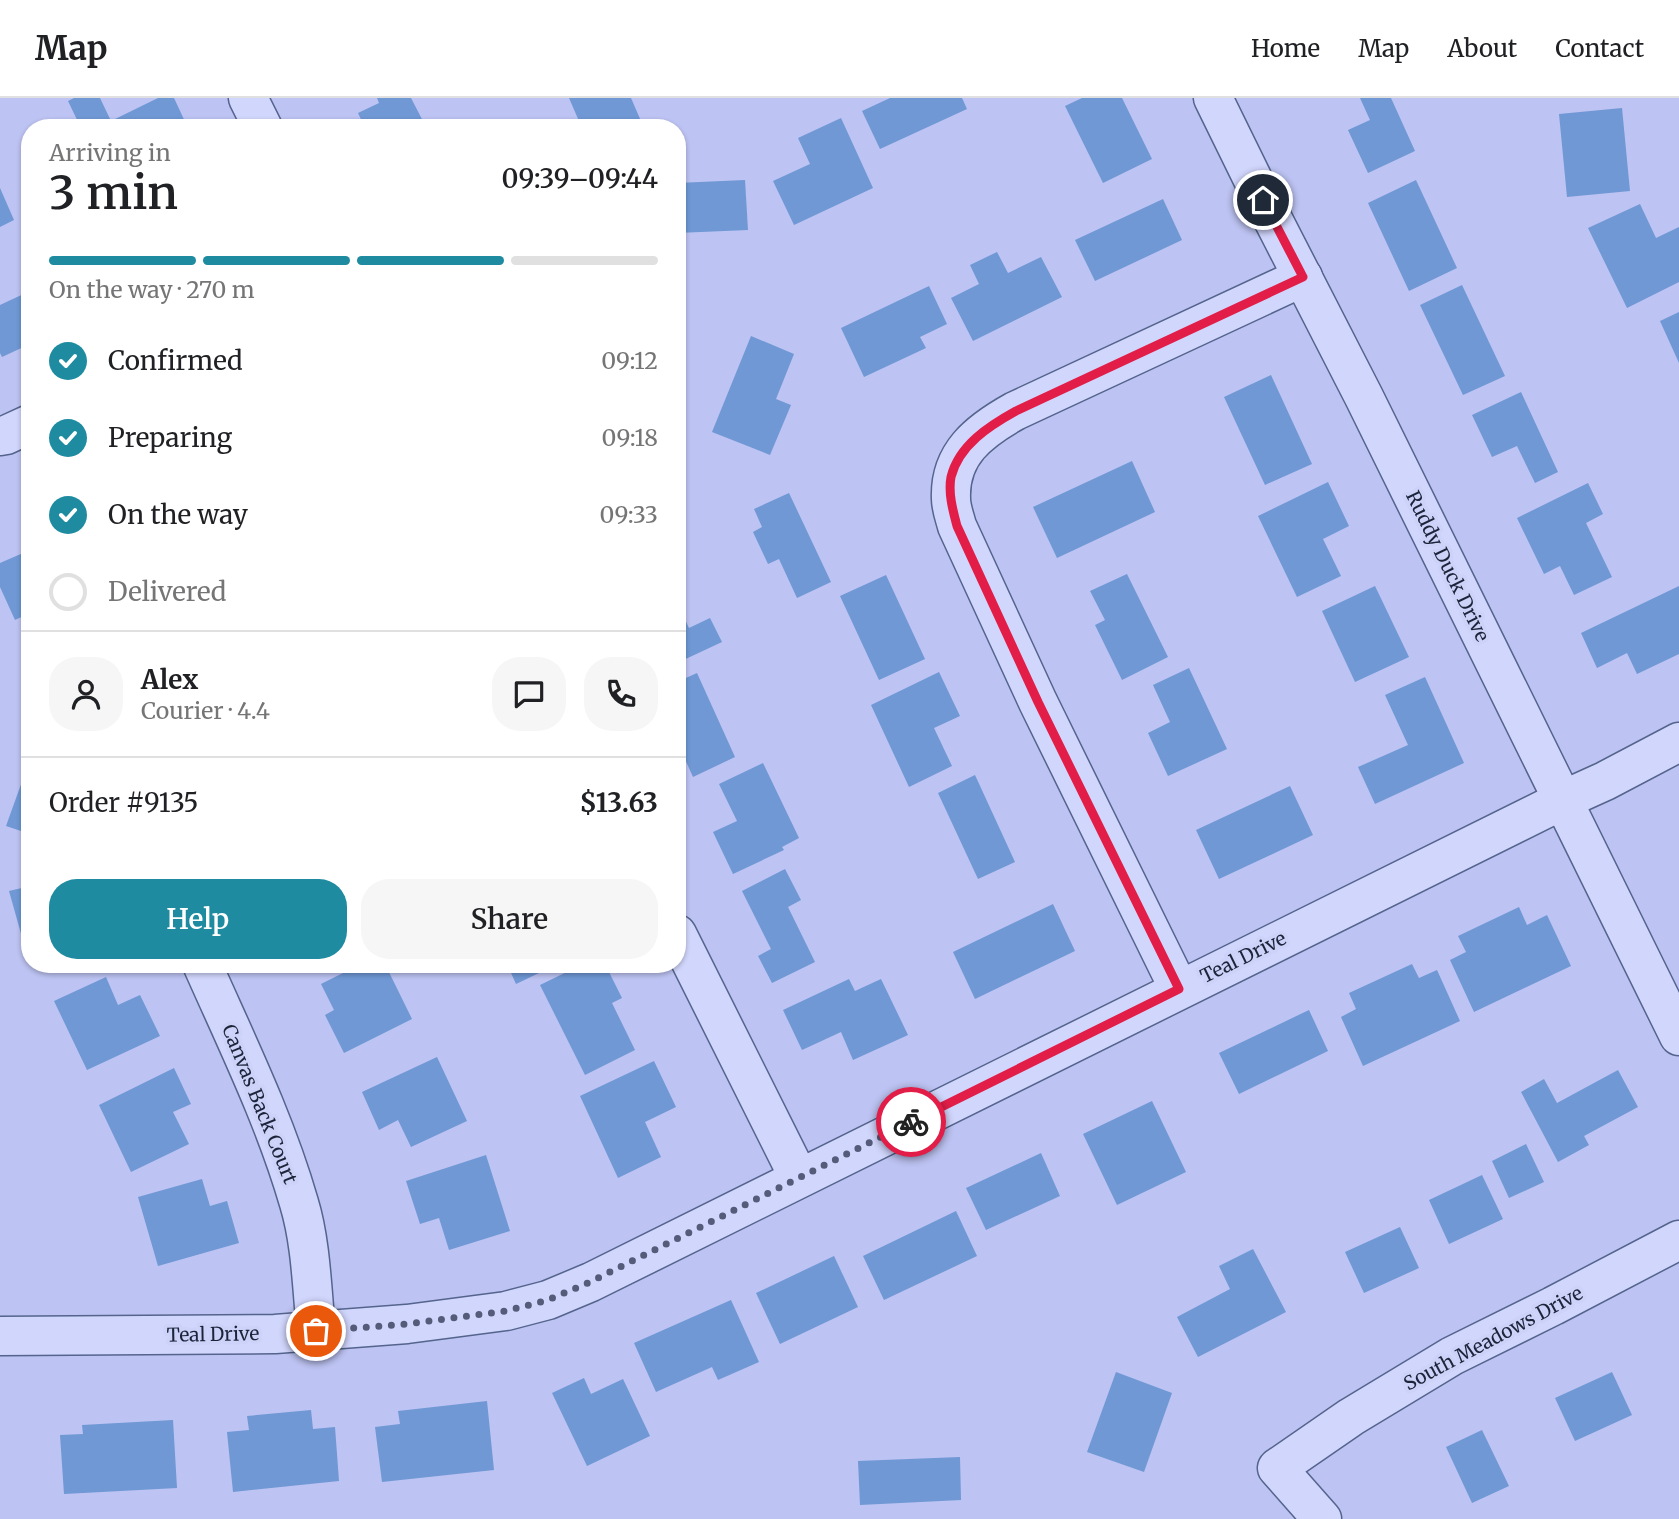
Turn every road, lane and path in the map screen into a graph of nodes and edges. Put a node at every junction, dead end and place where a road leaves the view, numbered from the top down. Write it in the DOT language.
graph roads {
  1 [pos="248,98"];
  2 [pos="1213,98"];
  3 [pos="258,119"];
  4 [pos="1303,277"];
  5 [pos="21,428"];
  6 [pos="0,436"];
  7 [pos="1679,742"];
  8 [pos="1563,800"];
  9 [pos="686,952"];
  10 [pos="206,973"];
  11 [pos="1179,989"];
  12 [pos="1679,1036"];
  13 [pos="799,1178"];
  14 [pos="1679,1240"];
  15 [pos="316,1331"];
  16 [pos="0,1336"];
  17 [pos="1321,1519"];
  1 -- 3 [label="street"];
  2 -- 4 [label="street, Ruddy Duck Drive"];
  4 -- 8 [label="street, Ruddy Duck Drive"];
  4 -- 11 [label="street"];
  5 -- 6 [label="street"];
  7 -- 8 [label="street, Teal Drive"];
  8 -- 11 [label="street, Teal Drive"];
  8 -- 12 [label="street, Ruddy Duck Drive"];
  9 -- 13 [label="street"];
  10 -- 15 [label="street, Canvas Back Court"];
  11 -- 13 [label="street, Teal Drive"];
  13 -- 15 [label="street, Teal Drive"];
  14 -- 17 [label="street, South Meadows Drive"];
  15 -- 16 [label="street, Teal Drive"];
}
